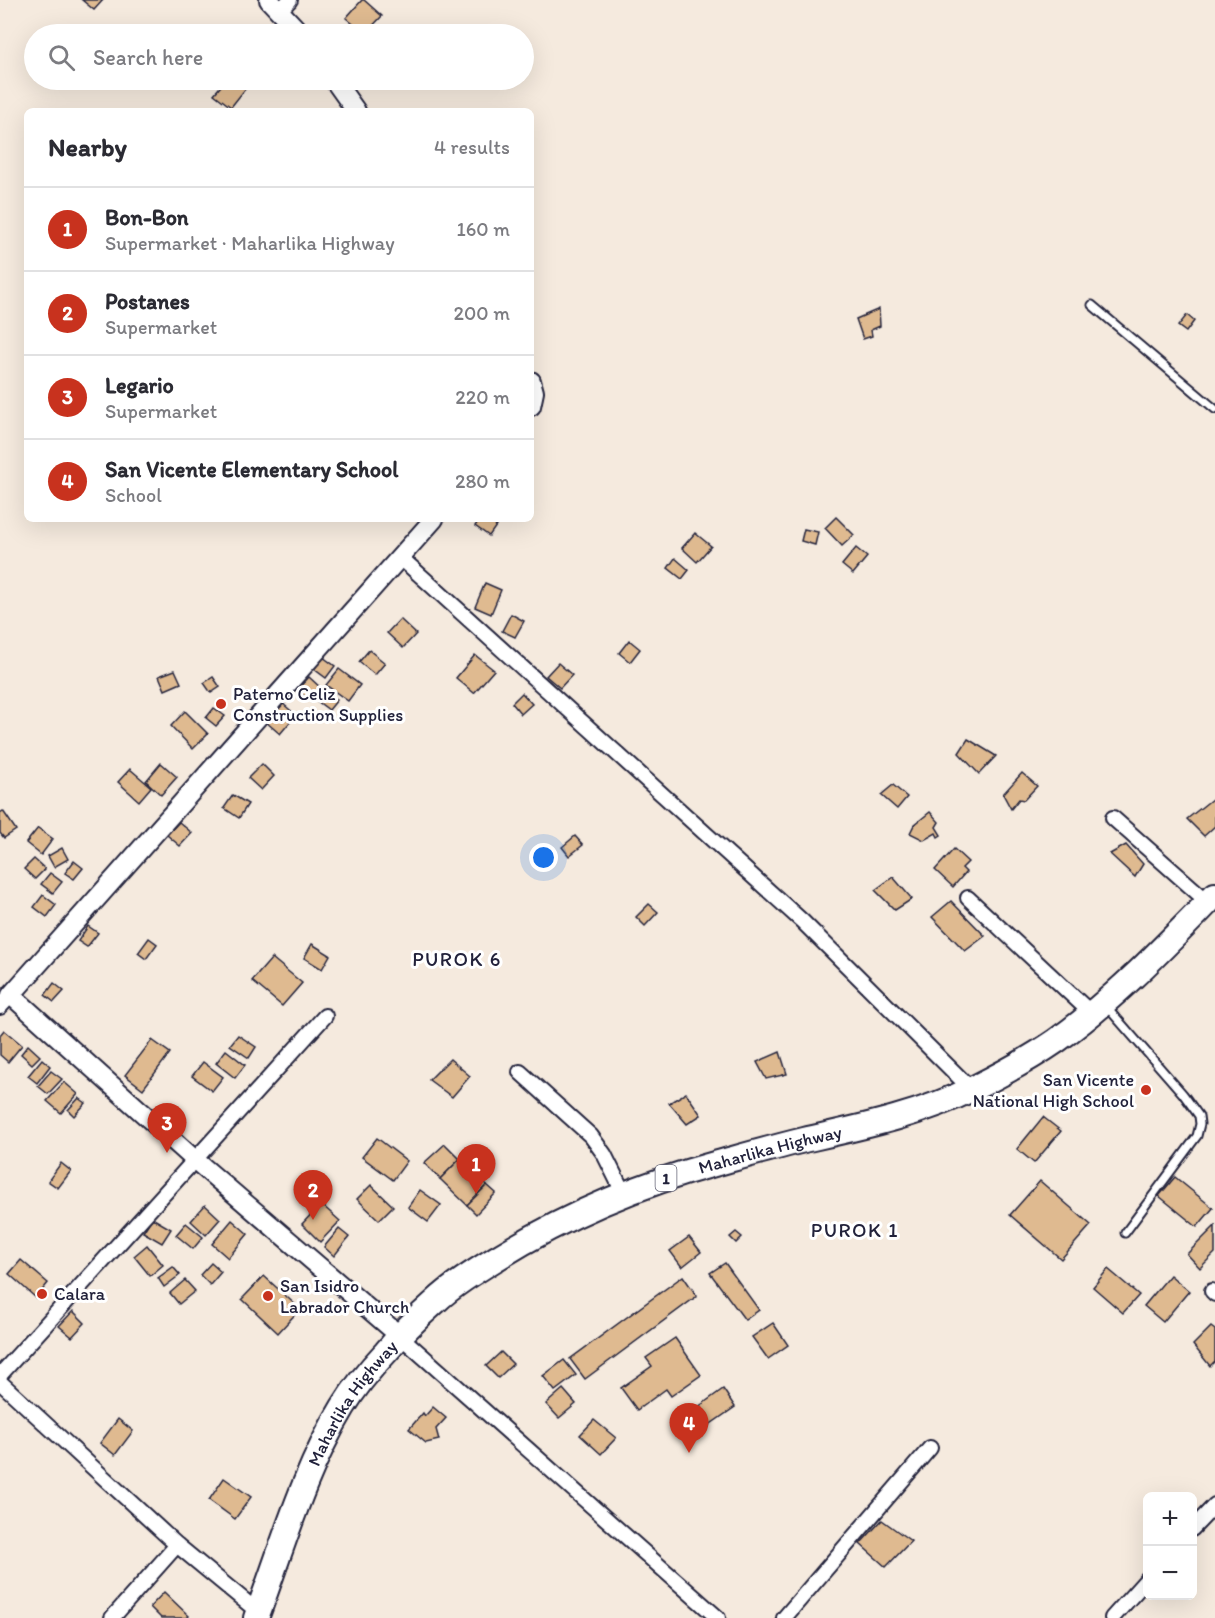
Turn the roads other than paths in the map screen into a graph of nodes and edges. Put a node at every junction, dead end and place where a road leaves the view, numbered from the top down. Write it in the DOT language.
graph roads {
  1 [pos="279,4"];
  2 [pos="294,24"];
  3 [pos="341,90"];
  4 [pos="353,108"];
  5 [pos="1092,305"];
  6 [pos="1215,409"];
  7 [pos="431,522"];
  8 [pos="400,557"];
  9 [pos="1113,818"];
  10 [pos="968,898"];
  11 [pos="1211,898"];
  12 [pos="4,999"];
  13 [pos="1097,1008"];
  14 [pos="325,1016"];
  15 [pos="520,1072"];
  16 [pos="972,1090"];
  17 [pos="195,1160"];
  18 [pos="624,1194"];
  19 [pos="1125,1233"];
  20 [pos="400,1336"];
  21 [pos="0,1376"];
  22 [pos="0,1383"];
  23 [pos="930,1448"];
  24 [pos="1215,1504"];
  25 [pos="1197,1524"];
  26 [pos="177,1545"];
  27 [pos="1143,1584"];
  28 [pos="260,1616"];
  29 [pos="112,1618"];
  30 [pos="718,1618"];
  31 [pos="784,1618"];
  32 [pos="1112,1618"];
  1 -- 2 [label="street"];
  3 -- 4 [label="street"];
  5 -- 6 [label="lane"];
  7 -- 8 [label="street"];
  8 -- 12 [label="street"];
  8 -- 16 [label="street"];
  9 -- 11 [label="street"];
  10 -- 13 [label="street"];
  11 -- 13 [label="highway, Maharlika Highway / 1"];
  12 -- 17 [label="street"];
  13 -- 16 [label="highway, Maharlika Highway / 1"];
  13 -- 19 [label="lane"];
  14 -- 17 [label="street"];
  15 -- 18 [label="street"];
  16 -- 18 [label="highway, Maharlika Highway / 1"];
  17 -- 20 [label="street"];
  17 -- 21 [label="street"];
  18 -- 20 [label="highway, Maharlika Highway / 1"];
  20 -- 28 [label="highway, Maharlika Highway / 1"];
  20 -- 30 [label="street"];
  22 -- 26 [label="street"];
  23 -- 31 [label="street"];
  24 -- 25 [label="street"];
  26 -- 28 [label="street"];
  26 -- 29 [label="street"];
  27 -- 32 [label="street"];
}
